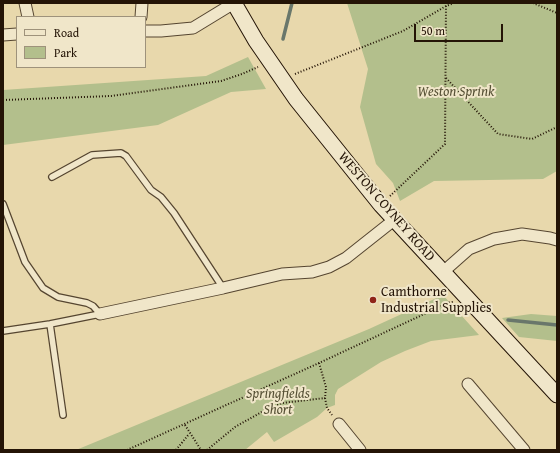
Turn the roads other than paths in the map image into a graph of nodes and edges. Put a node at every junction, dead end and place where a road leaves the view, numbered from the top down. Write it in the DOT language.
graph roads {
  1 [pos="25,3"];
  2 [pos="142,3"];
  3 [pos="234,3"];
  4 [pos="28,16"];
  5 [pos="141,16"];
  6 [pos="146,31"];
  7 [pos="16,34"];
  8 [pos="3,35"];
  9 [pos="52,177"];
  10 [pos="3,204"];
  11 [pos="394,220"];
  12 [pos="557,240"];
  13 [pos="443,272"];
  14 [pos="223,288"];
  15 [pos="100,314"];
  16 [pos="50,324"];
  17 [pos="3,331"];
  18 [pos="468,384"];
  19 [pos="557,395"];
  20 [pos="63,415"];
  21 [pos="339,424"];
  22 [pos="360,450"];
  23 [pos="524,450"];
  1 -- 4 [label="street"];
  2 -- 5 [label="street"];
  3 -- 6 [label="street"];
  3 -- 11 [label="street, WESTON COYNEY ROAD"];
  7 -- 8 [label="street"];
  9 -- 14 [label="lane"];
  10 -- 15 [label="lane"];
  11 -- 13 [label="street, WESTON COYNEY ROAD"];
  11 -- 14 [label="street"];
  12 -- 13 [label="street"];
  13 -- 19 [label="street, WESTON COYNEY ROAD"];
  14 -- 15 [label="street"];
  15 -- 16 [label="lane"];
  16 -- 17 [label="lane"];
  16 -- 20 [label="lane"];
  18 -- 23 [label="street"];
  21 -- 22 [label="street"];
}
